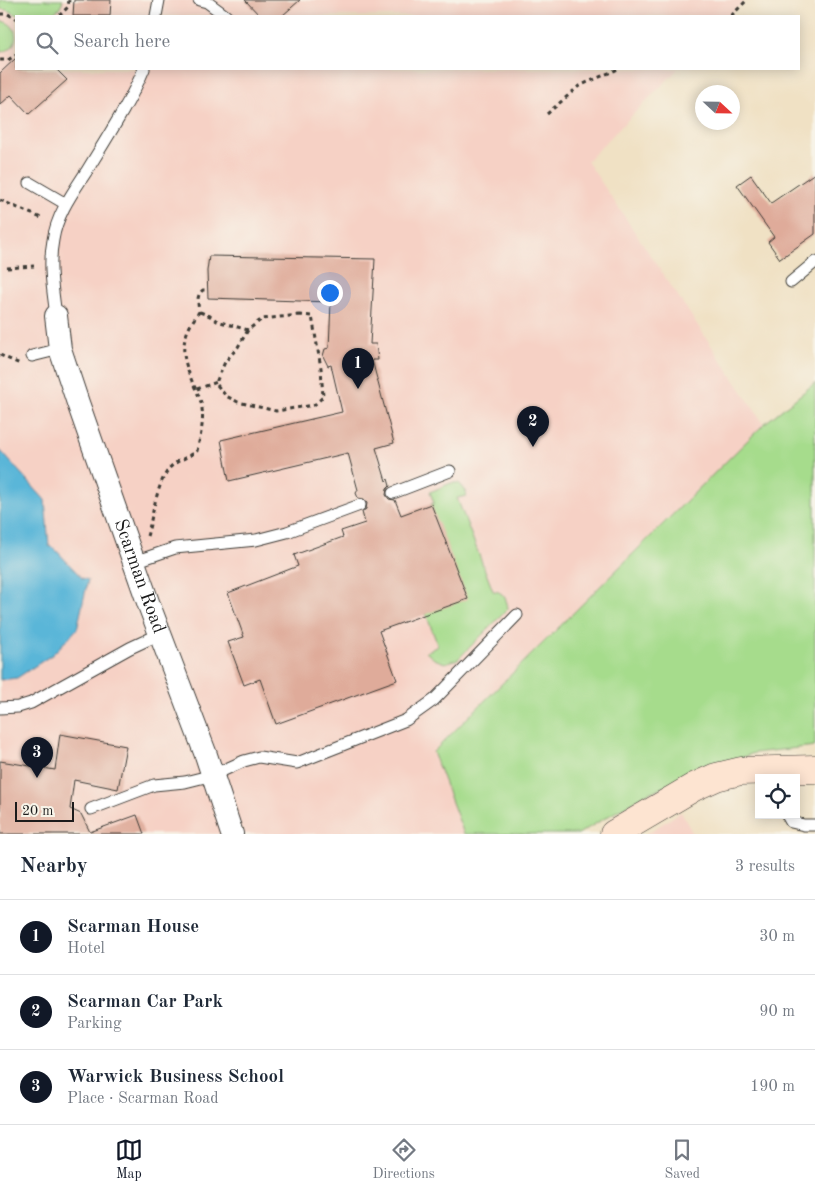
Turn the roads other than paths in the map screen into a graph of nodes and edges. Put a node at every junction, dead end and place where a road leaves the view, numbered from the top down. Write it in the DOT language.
graph roads {
  1 [pos="159,0"];
  2 [pos="199,0"];
  3 [pos="156,15"];
  4 [pos="225,15"];
  5 [pos="144,70"];
  6 [pos="30,183"];
  7 [pos="66,204"];
  8 [pos="815,262"];
  9 [pos="791,282"];
  10 [pos="56,316"];
  11 [pos="60,349"];
  12 [pos="32,356"];
  13 [pos="450,470"];
  14 [pos="393,494"];
  15 [pos="360,505"];
  16 [pos="134,562"];
  17 [pos="517,615"];
  18 [pos="160,634"];
  19 [pos="0,708"];
  20 [pos="815,769"];
  21 [pos="780,774"];
  22 [pos="213,775"];
  23 [pos="91,809"];
  24 [pos="789,819"];
  25 [pos="815,825"];
  26 [pos="232,834"];
  27 [pos="614,834"];
  1 -- 3 [label="lane"];
  2 -- 4 [label="lane"];
  5 -- 7 [label="lane"];
  6 -- 7 [label="lane"];
  7 -- 10 [label="lane"];
  8 -- 9 [label="lane"];
  10 -- 11 [label="street, Scarman Road"];
  11 -- 12 [label="lane"];
  11 -- 16 [label="street, Scarman Road"];
  13 -- 14 [label="lane"];
  15 -- 16 [label="lane"];
  16 -- 18 [label="street, Scarman Road"];
  17 -- 22 [label="lane"];
  18 -- 19 [label="lane"];
  18 -- 22 [label="street, Scarman Road"];
  20 -- 21 [label="street"];
  21 -- 27 [label="street"];
  22 -- 23 [label="lane"];
  22 -- 26 [label="street, Scarman Road"];
  24 -- 25 [label="lane"];
}
